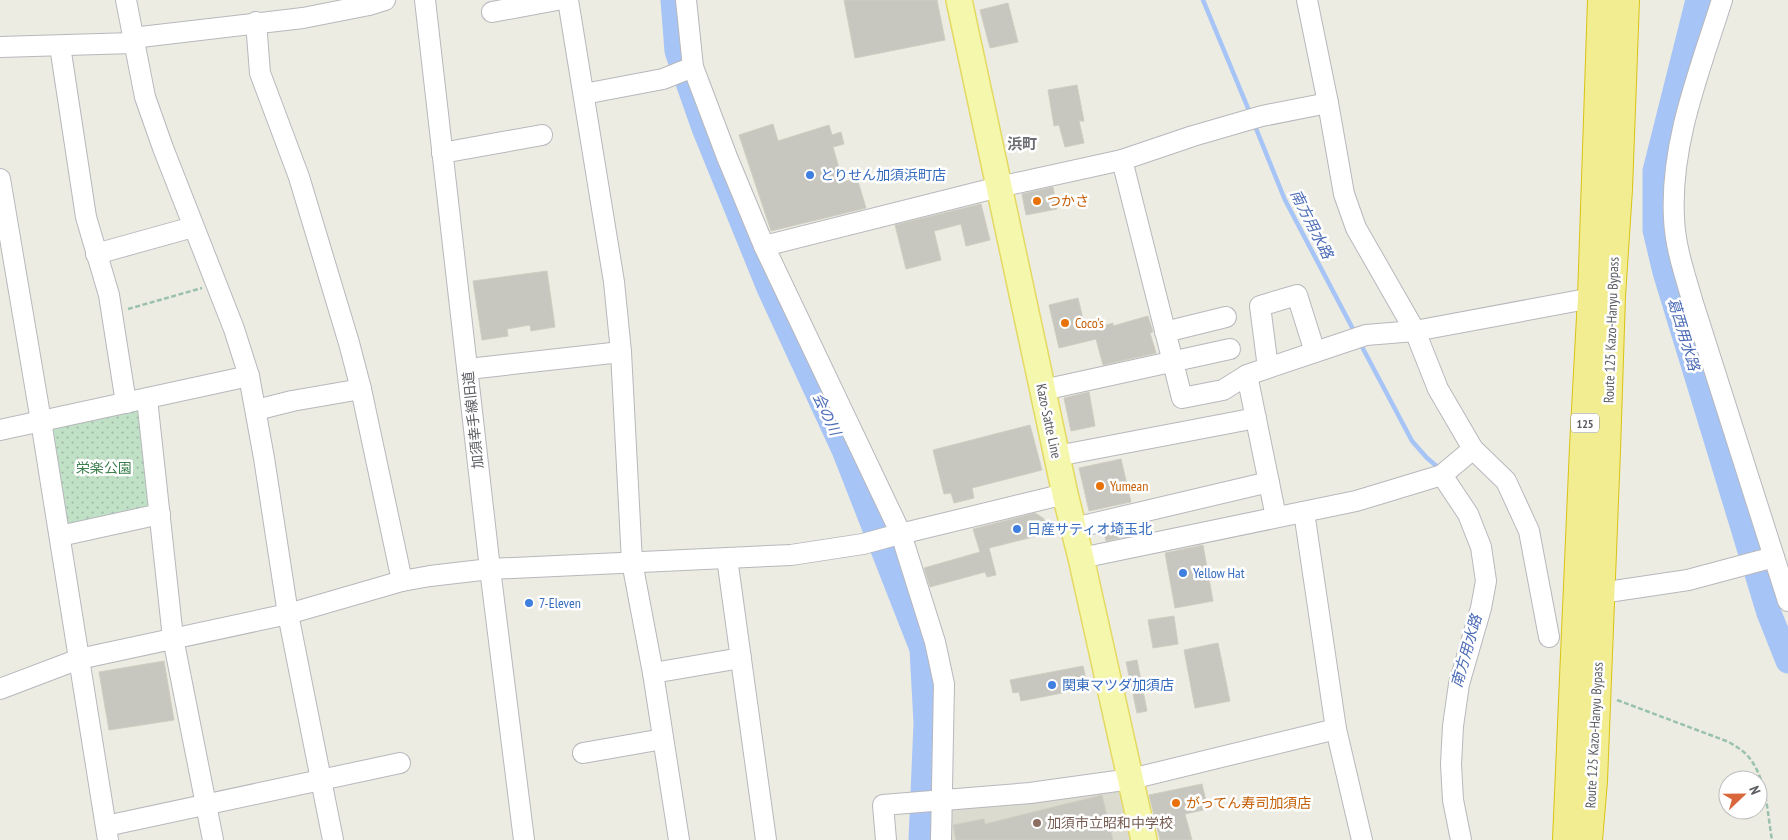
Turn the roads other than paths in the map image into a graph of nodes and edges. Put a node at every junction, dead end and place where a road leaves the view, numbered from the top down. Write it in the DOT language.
graph roads {
  1 [pos="126,0"];
  2 [pos="385,0"];
  3 [pos="425,0"];
  4 [pos="557,0"];
  5 [pos="568,0"];
  6 [pos="686,0"];
  7 [pos="959,0"];
  8 [pos="1307,0"];
  9 [pos="1602,0"];
  10 [pos="1625,0"];
  11 [pos="1722,0"];
  12 [pos="313,8"];
  13 [pos="492,12"];
  14 [pos="256,22"];
  15 [pos="133,41"];
  16 [pos="60,46"];
  17 [pos="0,47"];
  18 [pos="694,67"];
  19 [pos="584,94"];
  20 [pos="1328,103"];
  21 [pos="542,135"];
  22 [pos="442,152"];
  23 [pos="1122,160"];
  24 [pos="0,179"];
  25 [pos="999,187"];
  26 [pos="3,215"];
  27 [pos="193,227"];
  28 [pos="764,246"];
  29 [pos="96,254"];
  30 [pos="1592,298"];
  31 [pos="1226,316"];
  32 [pos="1165,332"];
  33 [pos="1415,332"];
  34 [pos="1230,349"];
  35 [pos="621,352"];
  36 [pos="1315,352"];
  37 [pos="1173,362"];
  38 [pos="1268,368"];
  39 [pos="468,369"];
  40 [pos="1247,374"];
  41 [pos="248,376"];
  42 [pos="361,389"];
  43 [pos="1043,390"];
  44 [pos="147,399"];
  45 [pos="126,403"];
  46 [pos="256,410"];
  47 [pos="1256,418"];
  48 [pos="41,421"];
  49 [pos="0,430"];
  50 [pos="1473,450"];
  51 [pos="1057,456"];
  52 [pos="1442,475"];
  53 [pos="1269,482"];
  54 [pos="1065,494"];
  55 [pos="1304,512"];
  56 [pos="160,514"];
  57 [pos="1276,517"];
  58 [pos="1074,528"];
  59 [pos="896,535"];
  60 [pos="60,536"];
  61 [pos="727,558"];
  62 [pos="1081,558"];
  63 [pos="1769,558"];
  64 [pos="632,562"];
  65 [pos="490,570"];
  66 [pos="402,581"];
  67 [pos="1601,593"];
  68 [pos="1788,600"];
  69 [pos="288,614"];
  70 [pos="1549,637"];
  71 [pos="173,638"];
  72 [pos="741,658"];
  73 [pos="79,659"];
  74 [pos="653,673"];
  75 [pos="0,690"];
  76 [pos="1336,729"];
  77 [pos="663,739"];
  78 [pos="583,753"];
  79 [pos="400,763"];
  80 [pos="1131,779"];
  81 [pos="320,782"];
  82 [pos="942,800"];
  83 [pos="206,805"];
  84 [pos="107,833"];
  85 [pos="213,840"];
  86 [pos="333,840"];
  87 [pos="524,840"];
  88 [pos="679,840"];
  89 [pos="766,840"];
  90 [pos="886,840"];
  91 [pos="941,840"];
  92 [pos="1144,840"];
  93 [pos="1362,840"];
  94 [pos="1462,840"];
  95 [pos="1567,840"];
  96 [pos="1588,840"];
  1 -- 15 [label="street"];
  2 -- 12 [label="street"];
  3 -- 22 [label="street, 加須幸手線旧道"];
  4 -- 13 [label="street"];
  5 -- 19 [label="street"];
  6 -- 18 [label="street"];
  7 -- 25 [label="main road, Kazo-Satte Line"];
  8 -- 20 [label="street"];
  9 -- 30 [label="highway, Route 125 Kazo-Hanyu Bypass / 125"];
  10 -- 67 [label="highway, Route 125 Kazo-Hanyu Bypass / 125"];
  11 -- 63 [label="street"];
  12 -- 14 [label="street"];
  14 -- 15 [label="street"];
  14 -- 42 [label="street"];
  15 -- 16 [label="street"];
  15 -- 27 [label="street"];
  16 -- 17 [label="street"];
  16 -- 29 [label="street"];
  18 -- 19 [label="street"];
  18 -- 28 [label="street"];
  19 -- 35 [label="street"];
  20 -- 23 [label="street"];
  20 -- 33 [label="street"];
  21 -- 22 [label="street"];
  22 -- 39 [label="street, 加須幸手線旧道"];
  23 -- 25 [label="street"];
  23 -- 32 [label="street"];
  24 -- 26 [label="street"];
  25 -- 28 [label="street"];
  25 -- 43 [label="main road, Kazo-Satte Line"];
  26 -- 48 [label="street"];
  27 -- 29 [label="street"];
  27 -- 41 [label="street"];
  28 -- 59 [label="street"];
  29 -- 45 [label="street"];
  30 -- 33 [label="street"];
  30 -- 95 [label="highway, Route 125 Kazo-Hanyu Bypass / 125"];
  31 -- 32 [label="street"];
  32 -- 37 [label="street"];
  33 -- 36 [label="street"];
  33 -- 50 [label="street"];
  34 -- 37 [label="street"];
  35 -- 39 [label="street"];
  35 -- 64 [label="street"];
  36 -- 38 [label="street"];
  36 -- 38 [label="street"];
  37 -- 40 [label="street"];
  37 -- 43 [label="street"];
  38 -- 40 [label="street"];
  39 -- 65 [label="street, 加須幸手線旧道"];
  40 -- 47 [label="street"];
  41 -- 44 [label="street"];
  41 -- 46 [label="street"];
  42 -- 46 [label="street"];
  42 -- 66 [label="street"];
  43 -- 51 [label="main road, Kazo-Satte Line"];
  44 -- 45 [label="street"];
  44 -- 56 [label="street"];
  45 -- 48 [label="street"];
  46 -- 69 [label="street"];
  47 -- 51 [label="street"];
  47 -- 53 [label="street"];
  48 -- 49 [label="street"];
  48 -- 60 [label="street"];
  50 -- 52 [label="street"];
  50 -- 70 [label="street"];
  51 -- 54 [label="main road, Kazo-Satte Line"];
  52 -- 55 [label="street"];
  52 -- 94 [label="street"];
  53 -- 57 [label="street"];
  53 -- 58 [label="street"];
  54 -- 58 [label="main road, Kazo-Satte Line"];
  54 -- 59 [label="street"];
  55 -- 57 [label="street"];
  55 -- 76 [label="street"];
  56 -- 60 [label="street"];
  56 -- 71 [label="street"];
  57 -- 62 [label="street"];
  58 -- 62 [label="main road, Kazo-Satte Line"];
  59 -- 61 [label="street"];
  59 -- 82 [label="street"];
  60 -- 73 [label="street"];
  61 -- 64 [label="street"];
  61 -- 72 [label="street"];
  62 -- 80 [label="main road, Kazo-Satte Line"];
  63 -- 67 [label="street"];
  63 -- 68 [label="street"];
  64 -- 65 [label="street"];
  64 -- 74 [label="street"];
  65 -- 66 [label="street"];
  65 -- 87 [label="street, 加須幸手線旧道"];
  66 -- 69 [label="street"];
  67 -- 96 [label="highway, Route 125 Kazo-Hanyu Bypass / 125"];
  69 -- 71 [label="street"];
  69 -- 81 [label="street"];
  71 -- 73 [label="street"];
  71 -- 83 [label="street"];
  72 -- 74 [label="street"];
  72 -- 89 [label="street"];
  73 -- 75 [label="street"];
  73 -- 84 [label="street"];
  74 -- 77 [label="street"];
  76 -- 80 [label="street"];
  76 -- 93 [label="street"];
  77 -- 78 [label="street"];
  77 -- 88 [label="street"];
  79 -- 81 [label="street"];
  80 -- 82 [label="street"];
  80 -- 92 [label="main road, Kazo-Satte Line"];
  81 -- 83 [label="street"];
  81 -- 86 [label="street"];
  82 -- 90 [label="street"];
  82 -- 91 [label="street"];
  83 -- 84 [label="street"];
  83 -- 85 [label="street"];
}
